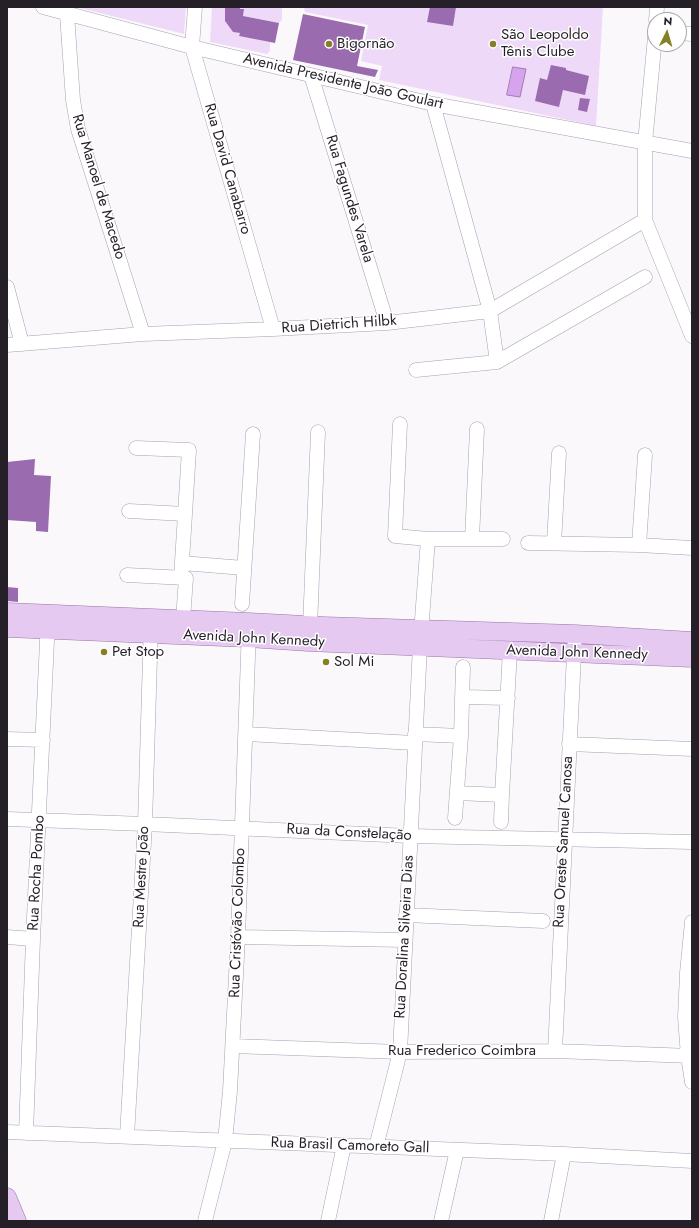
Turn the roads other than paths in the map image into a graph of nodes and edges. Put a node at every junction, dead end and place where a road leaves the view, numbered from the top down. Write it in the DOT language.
graph roads {
  1 [pos="195,7"];
  2 [pos="47,8"];
  3 [pos="67,14"];
  4 [pos="192,47"];
  5 [pos="654,52"];
  6 [pos="311,75"];
  7 [pos="433,104"];
  8 [pos="645,143"];
  9 [pos="692,151"];
  10 [pos="645,220"];
  11 [pos="645,277"];
  12 [pos="7,287"];
  13 [pos="686,307"];
  14 [pos="490,311"];
  15 [pos="387,322"];
  16 [pos="273,329"];
  17 [pos="143,334"];
  18 [pos="692,336"];
  19 [pos="22,344"];
  20 [pos="7,345"];
  21 [pos="497,362"];
  22 [pos="416,370"];
  23 [pos="400,424"];
  24 [pos="477,429"];
  25 [pos="318,432"];
  26 [pos="253,434"];
  27 [pos="136,448"];
  28 [pos="559,453"];
  29 [pos="645,455"];
  30 [pos="129,511"];
  31 [pos="185,514"];
  32 [pos="428,539"];
  33 [pos="472,539"];
  34 [pos="503,539"];
  35 [pos="528,543"];
  36 [pos="554,543"];
  37 [pos="639,545"];
  38 [pos="692,548"];
  39 [pos="182,563"];
  40 [pos="244,568"];
  41 [pos="127,575"];
  42 [pos="181,578"];
  43 [pos="242,604"];
  44 [pos="7,612"];
  45 [pos="183,619"];
  46 [pos="48,622"];
  47 [pos="151,626"];
  48 [pos="310,626"];
  49 [pos="7,628"];
  50 [pos="249,630"];
  51 [pos="575,634"];
  52 [pos="420,638"];
  53 [pos="692,640"];
  54 [pos="510,650"];
  55 [pos="574,652"];
  56 [pos="692,658"];
  57 [pos="463,667"];
  58 [pos="462,697"];
  59 [pos="508,698"];
  60 [pos="246,734"];
  61 [pos="461,736"];
  62 [pos="7,739"];
  63 [pos="415,739"];
  64 [pos="44,740"];
  65 [pos="569,744"];
  66 [pos="692,749"];
  67 [pos="457,793"];
  68 [pos="502,795"];
  69 [pos="455,818"];
  70 [pos="7,819"];
  71 [pos="39,821"];
  72 [pos="501,822"];
  73 [pos="144,824"];
  74 [pos="242,828"];
  75 [pos="410,836"];
  76 [pos="564,839"];
  77 [pos="692,842"];
  78 [pos="406,915"];
  79 [pos="543,921"];
  80 [pos="692,922"];
  81 [pos="238,937"];
  82 [pos="7,938"];
  83 [pos="33,939"];
  84 [pos="405,940"];
  85 [pos="232,1046"];
  86 [pos="555,1051"];
  87 [pos="400,1052"];
  88 [pos="690,1056"];
  89 [pos="692,1082"];
  90 [pos="7,1132"];
  91 [pos="26,1133"];
  92 [pos="127,1136"];
  93 [pos="225,1141"];
  94 [pos="344,1145"];
  95 [pos="376,1147"];
  96 [pos="457,1150"];
  97 [pos="564,1154"];
  98 [pos="692,1161"];
  99 [pos="7,1197"];
  100 [pos="17,1221"];
  101 [pos="205,1221"];
  102 [pos="328,1221"];
  103 [pos="441,1221"];
  104 [pos="552,1221"];
  1 -- 4 [label="street, Rua David Canabarro"];
  2 -- 3 [label="street, Avenida Presidente João Goulart"];
  3 -- 4 [label="street, Avenida Presidente João Goulart"];
  3 -- 17 [label="street, Rua Manoel de Macedo"];
  4 -- 6 [label="street, Avenida Presidente João Goulart"];
  4 -- 16 [label="street, Rua David Canabarro"];
  5 -- 8 [label="street"];
  6 -- 7 [label="street, Avenida Presidente João Goulart"];
  6 -- 15 [label="street, Rua Fagundes Varela"];
  7 -- 8 [label="street, Avenida Presidente João Goulart"];
  7 -- 14 [label="street"];
  8 -- 9 [label="street, Avenida Presidente João Goulart"];
  8 -- 10 [label="street"];
  10 -- 13 [label="street"];
  10 -- 14 [label="street, Rua Dietrich Hilbk"];
  11 -- 21 [label="street"];
  12 -- 19 [label="street"];
  13 -- 18 [label="street"];
  14 -- 15 [label="street, Rua Dietrich Hilbk"];
  14 -- 21 [label="street"];
  15 -- 16 [label="street, Rua Dietrich Hilbk"];
  16 -- 17 [label="street, Rua Dietrich Hilbk"];
  17 -- 19 [label="street, Rua Dietrich Hilbk"];
  19 -- 20 [label="street, Rua Dietrich Hilbk"];
  21 -- 22 [label="street"];
  23 -- 32 [label="street"];
  24 -- 33 [label="street"];
  25 -- 48 [label="street"];
  26 -- 40 [label="street"];
  27 -- 31 [label="street"];
  28 -- 36 [label="street"];
  29 -- 37 [label="street"];
  30 -- 31 [label="street"];
  31 -- 39 [label="street"];
  32 -- 33 [label="street"];
  32 -- 52 [label="street, Rua Doralina Silveira Dias"];
  33 -- 34 [label="street"];
  35 -- 36 [label="street"];
  36 -- 37 [label="street"];
  37 -- 38 [label="street"];
  39 -- 40 [label="street"];
  39 -- 42 [label="street"];
  40 -- 43 [label="street"];
  41 -- 42 [label="street"];
  42 -- 45 [label="street"];
  44 -- 46 [label="main road, Avenida John Kennedy"];
  45 -- 47 [label="main road, Avenida John Kennedy"];
  45 -- 50 [label="main road, Avenida John Kennedy"];
  46 -- 47 [label="main road, Avenida John Kennedy"];
  46 -- 49 [label="main road, Avenida John Kennedy"];
  46 -- 64 [label="street, Rua Rocha Pombo"];
  47 -- 50 [label="main road, Avenida John Kennedy"];
  47 -- 73 [label="street, Rua Mestre João"];
  48 -- 50 [label="main road, Avenida John Kennedy"];
  48 -- 52 [label="main road, Avenida John Kennedy"];
  50 -- 52 [label="main road, Avenida John Kennedy"];
  50 -- 60 [label="street, Rua Cristóvão Colombo"];
  51 -- 52 [label="main road, Avenida John Kennedy"];
  51 -- 53 [label="main road, Avenida John Kennedy"];
  51 -- 55 [label="street, Rua Oreste Samuel Canosa"];
  52 -- 54 [label="main road, Avenida John Kennedy"];
  52 -- 63 [label="street, Rua Doralina Silveira Dias"];
  54 -- 55 [label="main road, Avenida John Kennedy"];
  54 -- 59 [label="street"];
  55 -- 56 [label="main road, Avenida John Kennedy"];
  55 -- 65 [label="street, Rua Oreste Samuel Canosa"];
  57 -- 58 [label="street"];
  58 -- 59 [label="street"];
  58 -- 61 [label="street"];
  59 -- 68 [label="street"];
  60 -- 63 [label="street"];
  60 -- 74 [label="street, Rua Cristóvão Colombo"];
  61 -- 63 [label="street"];
  61 -- 67 [label="street"];
  62 -- 64 [label="street"];
  63 -- 75 [label="street, Rua Doralina Silveira Dias"];
  64 -- 71 [label="street, Rua Rocha Pombo"];
  65 -- 66 [label="street"];
  65 -- 76 [label="street, Rua Oreste Samuel Canosa"];
  67 -- 68 [label="street"];
  67 -- 69 [label="street"];
  68 -- 72 [label="street"];
  70 -- 71 [label="street, Rua da Constelação"];
  71 -- 73 [label="street, Rua da Constelação"];
  71 -- 83 [label="street, Rua Rocha Pombo"];
  73 -- 74 [label="street, Rua da Constelação"];
  73 -- 92 [label="street, Rua Mestre João"];
  74 -- 75 [label="street, Rua da Constelação"];
  74 -- 81 [label="street, Rua Cristóvão Colombo"];
  75 -- 76 [label="street, Rua da Constelação"];
  75 -- 78 [label="street, Rua Doralina Silveira Dias"];
  76 -- 77 [label="street, Rua da Constelação"];
  76 -- 86 [label="street, Rua Oreste Samuel Canosa"];
  78 -- 79 [label="street"];
  78 -- 84 [label="street, Rua Doralina Silveira Dias"];
  80 -- 88 [label="street"];
  81 -- 84 [label="street"];
  81 -- 85 [label="street, Rua Cristóvão Colombo"];
  82 -- 83 [label="street"];
  83 -- 91 [label="street, Rua Rocha Pombo"];
  84 -- 87 [label="street, Rua Doralina Silveira Dias"];
  85 -- 87 [label="street, Rua Frederico Coimbra"];
  85 -- 93 [label="street, Rua Cristóvão Colombo"];
  86 -- 87 [label="street, Rua Frederico Coimbra"];
  86 -- 88 [label="street, Rua Frederico Coimbra"];
  87 -- 95 [label="street, Rua Doralina Silveira Dias"];
  88 -- 89 [label="street"];
  90 -- 91 [label="street, Rua Brasil Camoreto Gall"];
  91 -- 92 [label="street, Rua Brasil Camoreto Gall"];
  92 -- 93 [label="street, Rua Brasil Camoreto Gall"];
  93 -- 94 [label="street, Rua Brasil Camoreto Gall"];
  93 -- 101 [label="street, Rua Cristóvão Colombo"];
  94 -- 95 [label="street, Rua Brasil Camoreto Gall"];
  94 -- 102 [label="street"];
  95 -- 96 [label="street, Rua Brasil Camoreto Gall"];
  96 -- 97 [label="street, Rua Brasil Camoreto Gall"];
  96 -- 103 [label="street"];
  97 -- 98 [label="street, Rua Brasil Camoreto Gall"];
  97 -- 104 [label="street"];
  99 -- 100 [label="main road"];
}
